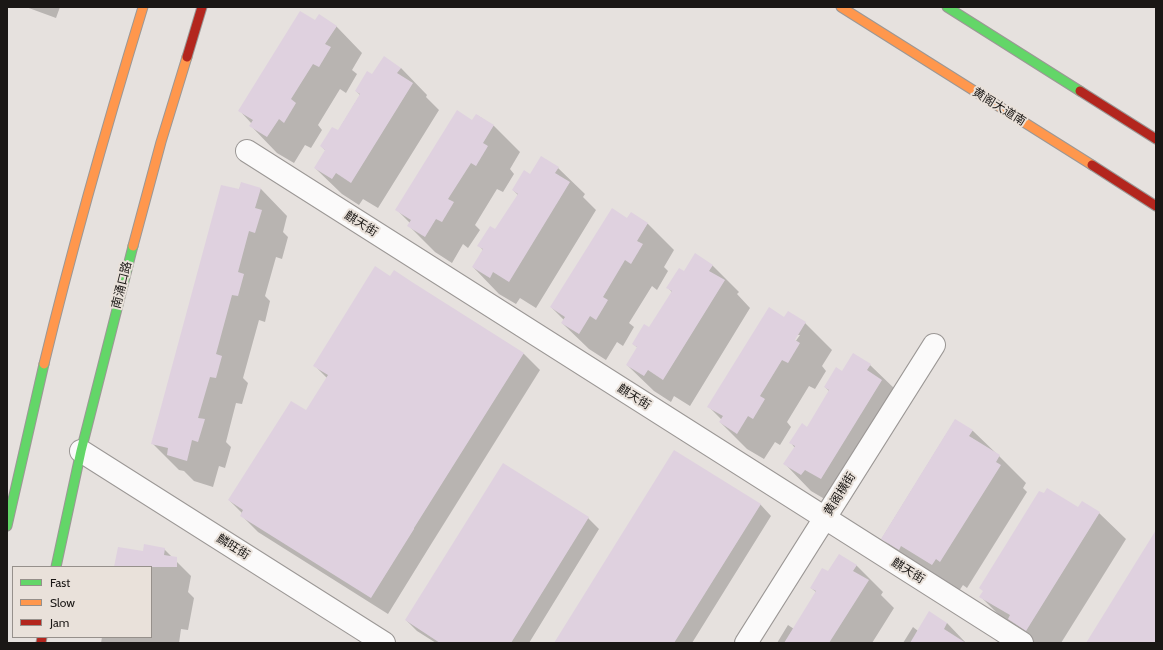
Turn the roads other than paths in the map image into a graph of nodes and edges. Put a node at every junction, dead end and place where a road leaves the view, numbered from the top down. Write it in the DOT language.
graph roads {
  1 [pos="143,7"];
  2 [pos="202,7"];
  3 [pos="841,7"];
  4 [pos="947,7"];
  5 [pos="1156,139"];
  6 [pos="247,151"];
  7 [pos="1156,206"];
  8 [pos="934,345"];
  9 [pos="81,451"];
  10 [pos="825,518"];
  11 [pos="7,526"];
  12 [pos="56,566"];
  13 [pos="384,643"];
  14 [pos="746,643"];
  15 [pos="1022,643"];
  1 -- 11 [label="main road"];
  2 -- 9 [label="main road, 南涌口路"];
  3 -- 7 [label="main road, 黄阁大道南"];
  4 -- 5 [label="main road"];
  6 -- 10 [label="street, 麒天街"];
  8 -- 10 [label="street, 黄阁横街"];
  9 -- 12 [label="main road, 南涌口路"];
  9 -- 13 [label="street, 麟旺街"];
  10 -- 14 [label="street, 黄阁横街"];
  10 -- 15 [label="street, 麒天街"];
}
